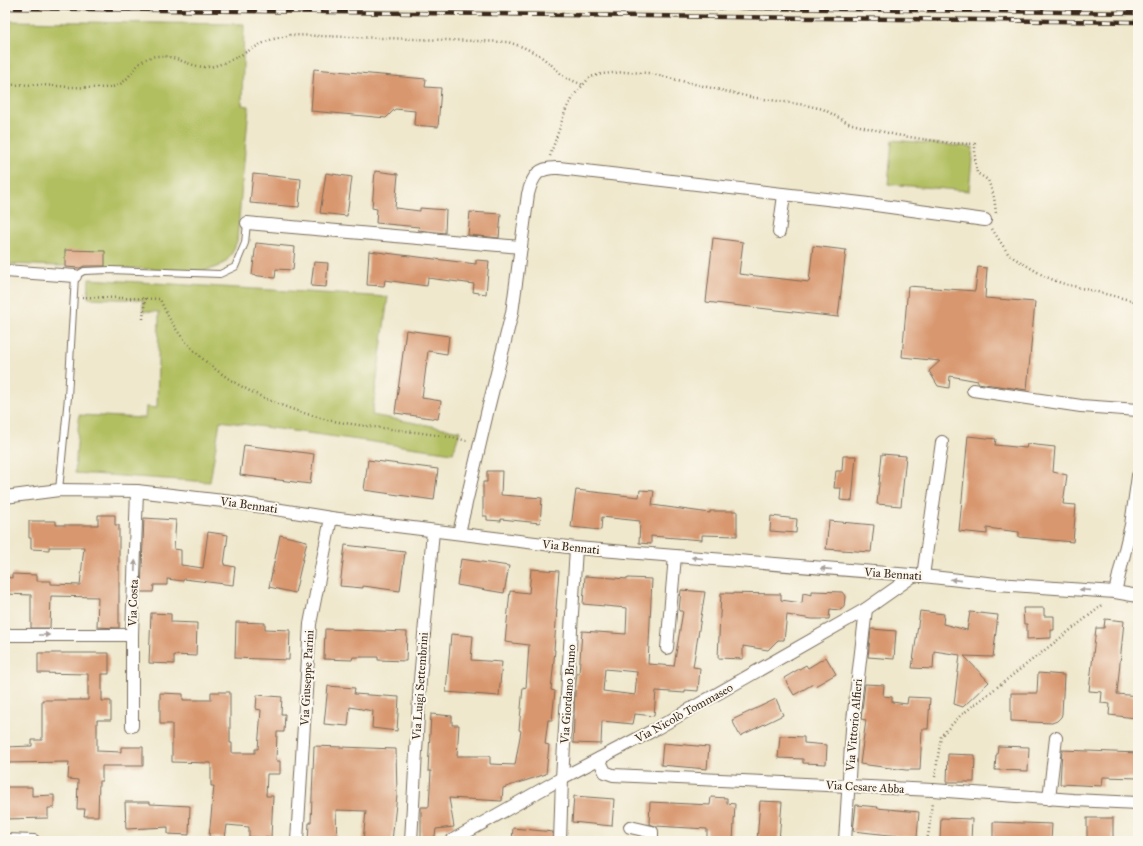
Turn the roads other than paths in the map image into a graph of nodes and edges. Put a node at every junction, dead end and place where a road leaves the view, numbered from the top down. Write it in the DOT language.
graph roads {
  1 [pos="784,194"];
  2 [pos="992,220"];
  3 [pos="247,222"];
  4 [pos="778,232"];
  5 [pos="521,247"];
  6 [pos="5,271"];
  7 [pos="74,276"];
  8 [pos="973,390"];
  9 [pos="1138,410"];
  10 [pos="942,442"];
  11 [pos="1138,476"];
  12 [pos="59,490"];
  13 [pos="137,491"];
  14 [pos="5,497"];
  15 [pos="331,518"];
  16 [pos="433,531"];
  17 [pos="459,533"];
  18 [pos="576,548"];
  19 [pos="674,556"];
  20 [pos="918,576"];
  21 [pos="1115,592"];
  22 [pos="1138,596"];
  23 [pos="866,609"];
  24 [pos="5,635"];
  25 [pos="132,636"];
  26 [pos="667,648"];
  27 [pos="132,726"];
  28 [pos="1056,738"];
  29 [pos="600,759"];
  30 [pos="562,778"];
  31 [pos="849,786"];
  32 [pos="1049,799"];
  33 [pos="1138,803"];
  34 [pos="630,827"];
  35 [pos="5,840"];
  36 [pos="34,841"];
  37 [pos="298,841"];
  38 [pos="411,841"];
  39 [pos="451,841"];
  40 [pos="560,841"];
  41 [pos="652,841"];
  42 [pos="845,841"];
  1 -- 2 [label="street"];
  1 -- 4 [label="street"];
  1 -- 5 [label="street"];
  3 -- 5 [label="street"];
  3 -- 7 [label="lane"];
  5 -- 17 [label="street"];
  6 -- 7 [label="street"];
  7 -- 12 [label="lane"];
  8 -- 9 [label="street"];
  10 -- 20 [label="street"];
  11 -- 21 [label="street"];
  12 -- 13 [label="street, Via Bennati"];
  12 -- 14 [label="street, Via Bennati"];
  13 -- 15 [label="street, Via Bennati"];
  25 -- 13 [label="street, Via Costa, one-way"];
  15 -- 16 [label="street, Via Bennati"];
  15 -- 37 [label="street, Via Giuseppe Parini"];
  16 -- 17 [label="street, Via Bennati"];
  16 -- 38 [label="street, Via Luigi Settembrini"];
  17 -- 18 [label="street, Via Bennati"];
  18 -- 19 [label="street, Via Bennati"];
  18 -- 30 [label="street, Via Giordano Bruno"];
  20 -- 19 [label="street, Via Bennati, one-way"];
  19 -- 26 [label="street"];
  21 -- 20 [label="street, Via Bennati, one-way"];
  20 -- 23 [label="street, Via Nicolò Tommaseo"];
  21 -- 22 [label="street, Via Bennati"];
  23 -- 29 [label="street, Via Nicolò Tommaseo"];
  23 -- 31 [label="street, Via Vittorio Alfieri"];
  24 -- 25 [label="street, Via Costa, one-way"];
  25 -- 27 [label="street"];
  28 -- 32 [label="street"];
  29 -- 30 [label="street, Via Nicolò Tommaseo"];
  29 -- 31 [label="street, Via Cesare Abba"];
  30 -- 39 [label="street, Via Nicolò Tommaseo"];
  30 -- 40 [label="street, Via Giordano Bruno"];
  31 -- 32 [label="street, Via Cesare Abba"];
  31 -- 42 [label="street, Via Vittorio Alfieri"];
  32 -- 33 [label="street, Via Cesare Abba"];
  34 -- 41 [label="street"];
  35 -- 36 [label="street"];
}
